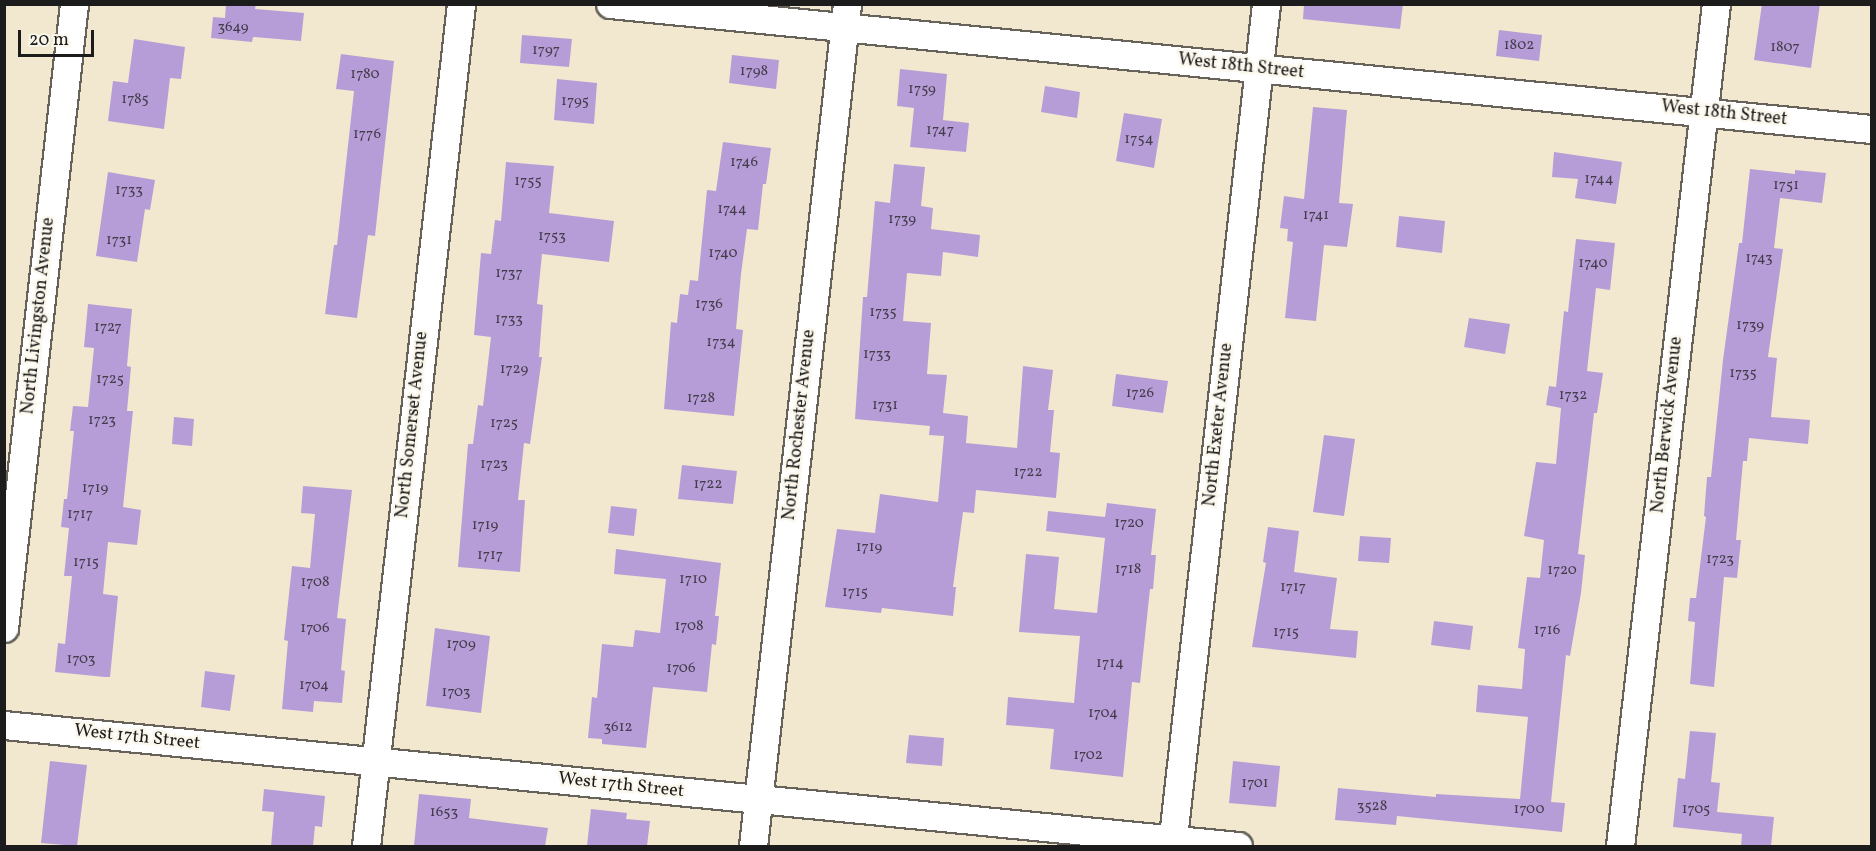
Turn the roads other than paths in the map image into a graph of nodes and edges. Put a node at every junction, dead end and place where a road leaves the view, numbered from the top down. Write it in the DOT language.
graph roads {
  1 [pos="74,4"];
  2 [pos="460,4"];
  3 [pos="610,4"];
  4 [pos="1266,4"];
  5 [pos="1716,4"];
  6 [pos="845,16"];
  7 [pos="1259,69"];
  8 [pos="1703,112"];
  9 [pos="1872,129"];
  10 [pos="4,628"];
  11 [pos="4,725"];
  12 [pos="375,762"];
  13 [pos="758,799"];
  14 [pos="1172,843"];
  15 [pos="366,846"];
  16 [pos="753,846"];
  17 [pos="1238,846"];
  18 [pos="1620,846"];
  1 -- 10 [label="street, North Livingston Avenue"];
  2 -- 12 [label="street, North Somerset Avenue"];
  3 -- 6 [label="street, West 18th Street"];
  4 -- 7 [label="street, North Exeter Avenue"];
  5 -- 8 [label="street, North Berwick Avenue"];
  6 -- 7 [label="street, West 18th Street"];
  6 -- 13 [label="street, North Rochester Avenue"];
  7 -- 8 [label="street, West 18th Street"];
  7 -- 14 [label="street, North Exeter Avenue"];
  8 -- 9 [label="street, West 18th Street"];
  8 -- 18 [label="street, North Berwick Avenue"];
  11 -- 12 [label="street, West 17th Street"];
  12 -- 13 [label="street, West 17th Street"];
  12 -- 15 [label="street, North Somerset Avenue"];
  13 -- 14 [label="street, West 17th Street"];
  13 -- 16 [label="street, North Rochester Avenue"];
  14 -- 17 [label="street, West 17th Street"];
}
